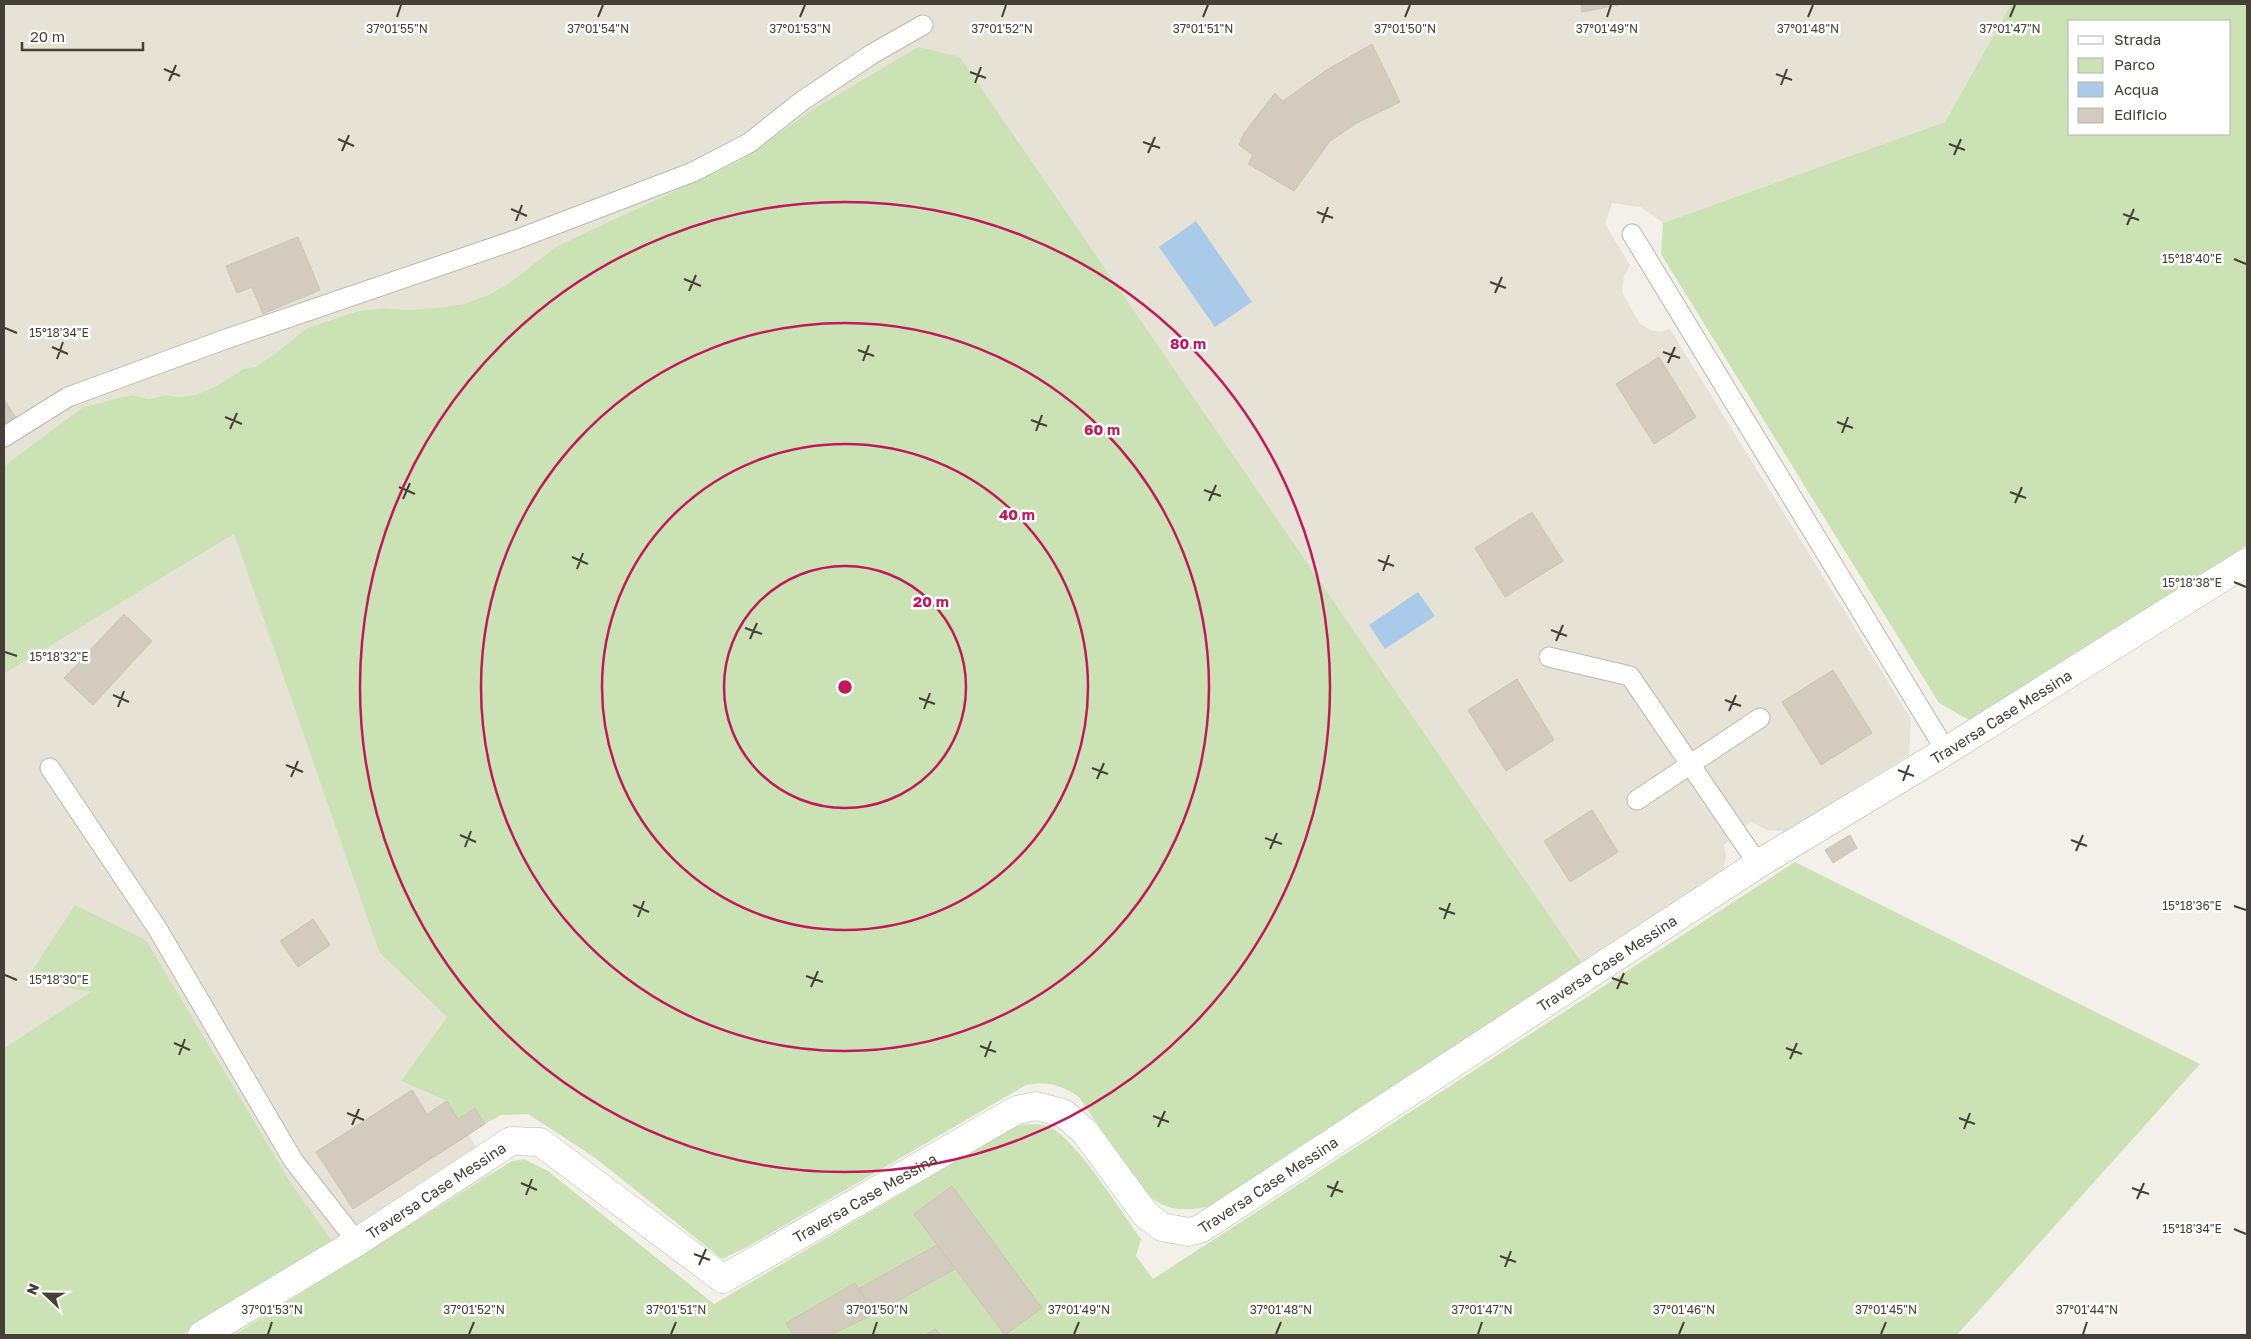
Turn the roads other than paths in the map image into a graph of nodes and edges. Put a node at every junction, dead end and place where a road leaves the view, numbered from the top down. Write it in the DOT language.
graph roads {
  1 [pos="923,25"];
  2 [pos="1632,234"];
  3 [pos="4,437"];
  4 [pos="2247,562"];
  5 [pos="1549,657"];
  6 [pos="1760,718"];
  7 [pos="1946,751"];
  8 [pos="1690,765"];
  9 [pos="50,768"];
  10 [pos="1637,800"];
  11 [pos="1758,864"];
  12 [pos="357,1242"];
  13 [pos="202,1335"];
  1 -- 3 [label="lane"];
  2 -- 7 [label="lane"];
  4 -- 7 [label="street, Traversa Case Messina"];
  5 -- 8 [label="lane"];
  6 -- 8 [label="lane"];
  7 -- 11 [label="street, Traversa Case Messina"];
  8 -- 10 [label="lane"];
  8 -- 11 [label="lane"];
  9 -- 12 [label="lane"];
  11 -- 12 [label="street, Traversa Case Messina"];
  12 -- 13 [label="street, Traversa Case Messina"];
}
